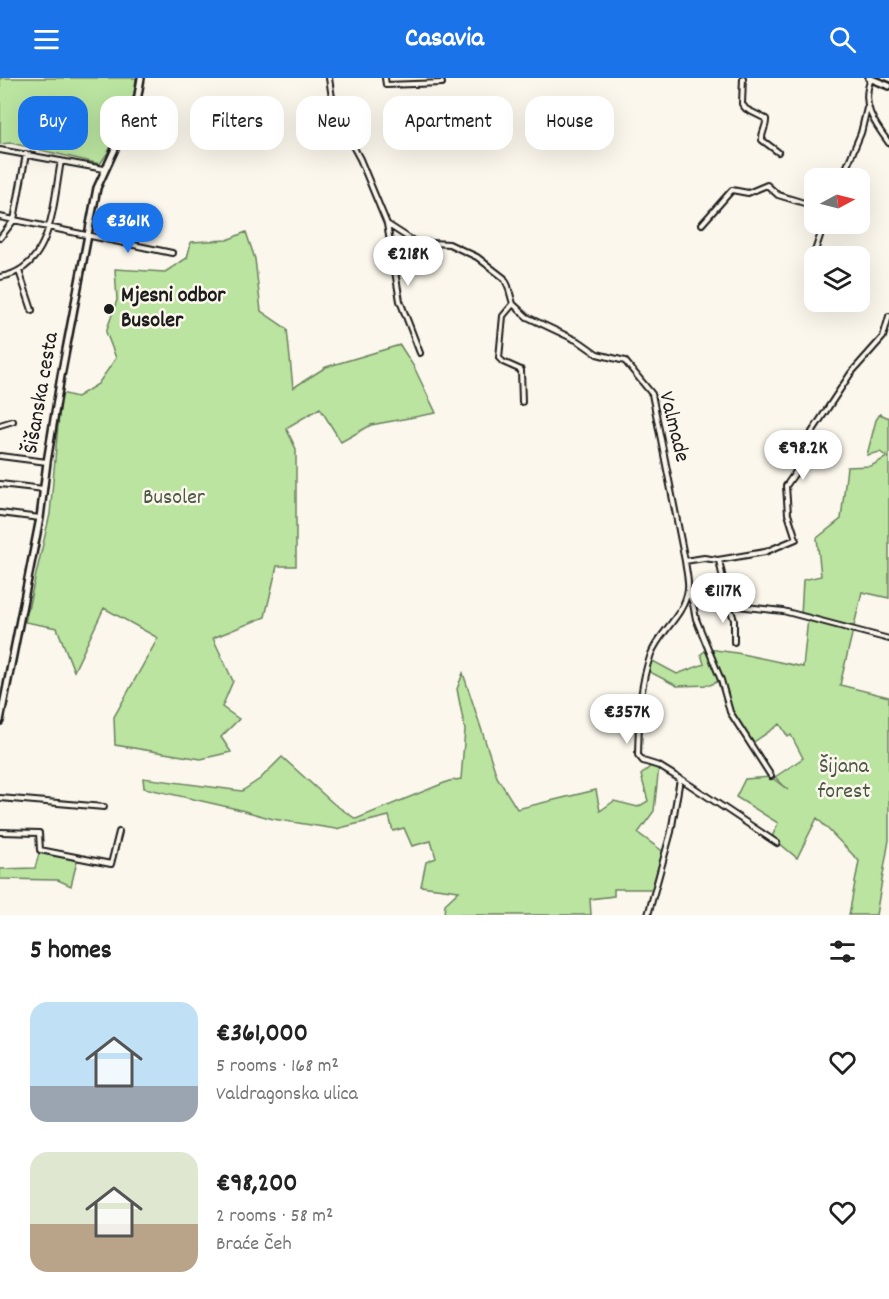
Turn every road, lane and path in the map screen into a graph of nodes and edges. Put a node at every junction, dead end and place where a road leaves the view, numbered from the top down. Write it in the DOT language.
graph roads {
  1 [pos="141,78"];
  2 [pos="329,78"];
  3 [pos="385,78"];
  4 [pos="743,78"];
  5 [pos="870,78"];
  6 [pos="442,83"];
  7 [pos="889,86"];
  8 [pos="867,108"];
  9 [pos="889,143"];
  10 [pos="0,150"];
  11 [pos="778,152"];
  12 [pos="26,154"];
  13 [pos="61,161"];
  14 [pos="846,168"];
  15 [pos="104,170"];
  16 [pos="804,203"];
  17 [pos="0,217"];
  18 [pos="14,220"];
  19 [pos="387,224"];
  20 [pos="702,224"];
  21 [pos="48,227"];
  22 [pos="88,234"];
  23 [pos="0,238"];
  24 [pos="172,253"];
  25 [pos="19,270"];
  26 [pos="0,277"];
  27 [pos="513,304"];
  28 [pos="32,310"];
  29 [pos="889,316"];
  30 [pos="883,337"];
  31 [pos="889,340"];
  32 [pos="420,353"];
  33 [pos="522,402"];
  34 [pos="14,421"];
  35 [pos="0,425"];
  36 [pos="0,456"];
  37 [pos="47,462"];
  38 [pos="0,484"];
  39 [pos="44,489"];
  40 [pos="0,513"];
  41 [pos="40,518"];
  42 [pos="718,560"];
  43 [pos="685,561"];
  44 [pos="688,590"];
  45 [pos="728,603"];
  46 [pos="889,639"];
  47 [pos="734,642"];
  48 [pos="0,721"];
  49 [pos="771,776"];
  50 [pos="680,779"];
  51 [pos="0,798"];
  52 [pos="104,807"];
  53 [pos="0,832"];
  54 [pos="119,832"];
  55 [pos="777,843"];
  56 [pos="648,915"];
  1 -- 15 [label="main road, Šišanska cesta"];
  2 -- 19 [label="street"];
  3 -- 6 [label="street"];
  4 -- 11 [label="street"];
  5 -- 7 [label="main road"];
  5 -- 8 [label="street"];
  8 -- 9 [label="street"];
  8 -- 14 [label="street"];
  10 -- 12 [label="street"];
  12 -- 13 [label="street"];
  12 -- 18 [label="street"];
  13 -- 15 [label="street"];
  13 -- 21 [label="street"];
  15 -- 22 [label="main road, Šišanska cesta"];
  16 -- 20 [label="street"];
  17 -- 18 [label="street"];
  18 -- 21 [label="street"];
  18 -- 23 [label="street"];
  19 -- 27 [label="street"];
  19 -- 32 [label="street"];
  21 -- 22 [label="street"];
  21 -- 25 [label="street"];
  22 -- 24 [label="street"];
  22 -- 37 [label="main road, Šišanska cesta"];
  25 -- 26 [label="street"];
  25 -- 28 [label="street"];
  27 -- 33 [label="street"];
  27 -- 43 [label="street, Valmade"];
  29 -- 30 [label="street"];
  30 -- 31 [label="street"];
  30 -- 42 [label="street"];
  34 -- 35 [label="street"];
  36 -- 37 [label="street"];
  37 -- 39 [label="main road, Šišanska cesta"];
  38 -- 39 [label="street"];
  39 -- 41 [label="main road, Šišanska cesta"];
  40 -- 41 [label="street"];
  41 -- 48 [label="main road, Šišanska cesta"];
  42 -- 43 [label="street"];
  42 -- 45 [label="street"];
  43 -- 44 [label="street, Valmade"];
  44 -- 49 [label="street, Valmade"];
  44 -- 50 [label="street"];
  45 -- 46 [label="street"];
  45 -- 47 [label="street"];
  50 -- 55 [label="street"];
  50 -- 56 [label="street"];
  51 -- 52 [label="street"];
  53 -- 54 [label="street"];
}
